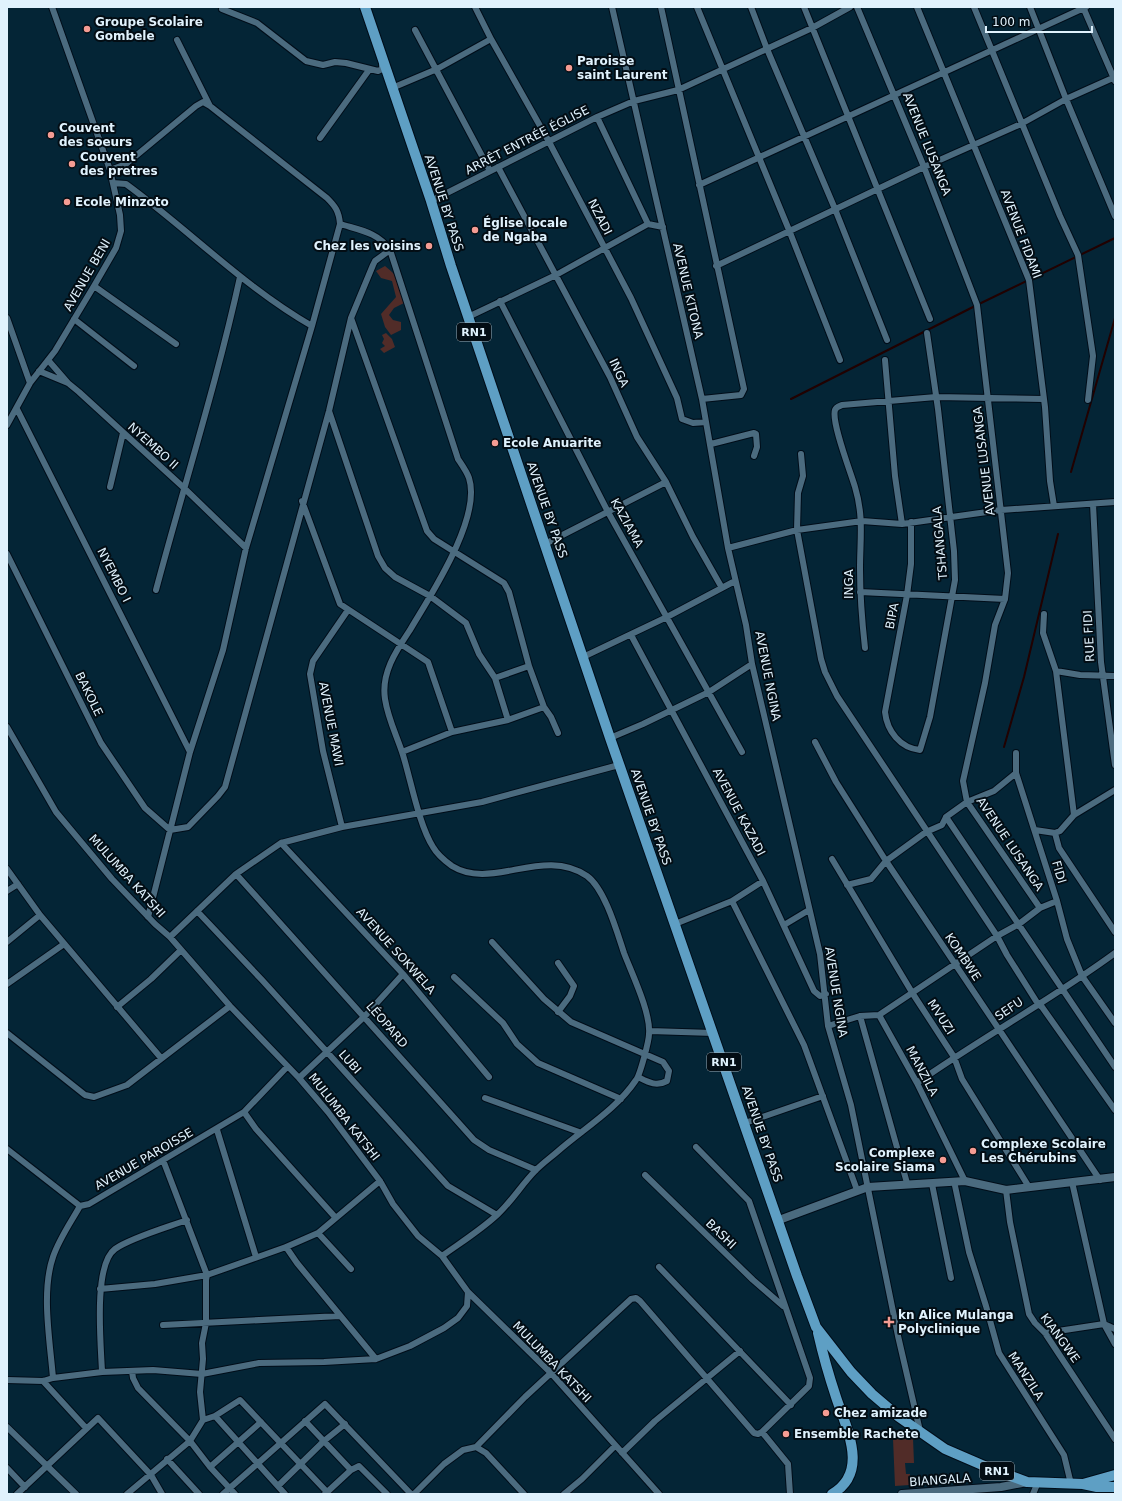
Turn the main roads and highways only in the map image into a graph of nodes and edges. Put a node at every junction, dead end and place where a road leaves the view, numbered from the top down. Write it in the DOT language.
graph roads {
  1 [pos="364,7"];
  2 [pos="816,1327"];
  3 [pos="1115,1476"];
  4 [pos="1083,1484"];
  5 [pos="1115,1487"];
  6 [pos="832,1494"];
  1 -- 2 [label="highway, AVENUE BY PASS / RN1"];
  2 -- 4 [label="highway, AVENUE BY PASS / RN1"];
  2 -- 6 [label="highway"];
  3 -- 4 [label="highway, AVENUE BY PASS / RN1"];
  4 -- 5 [label="highway, AVENUE BY PASS / RN1"];
}
